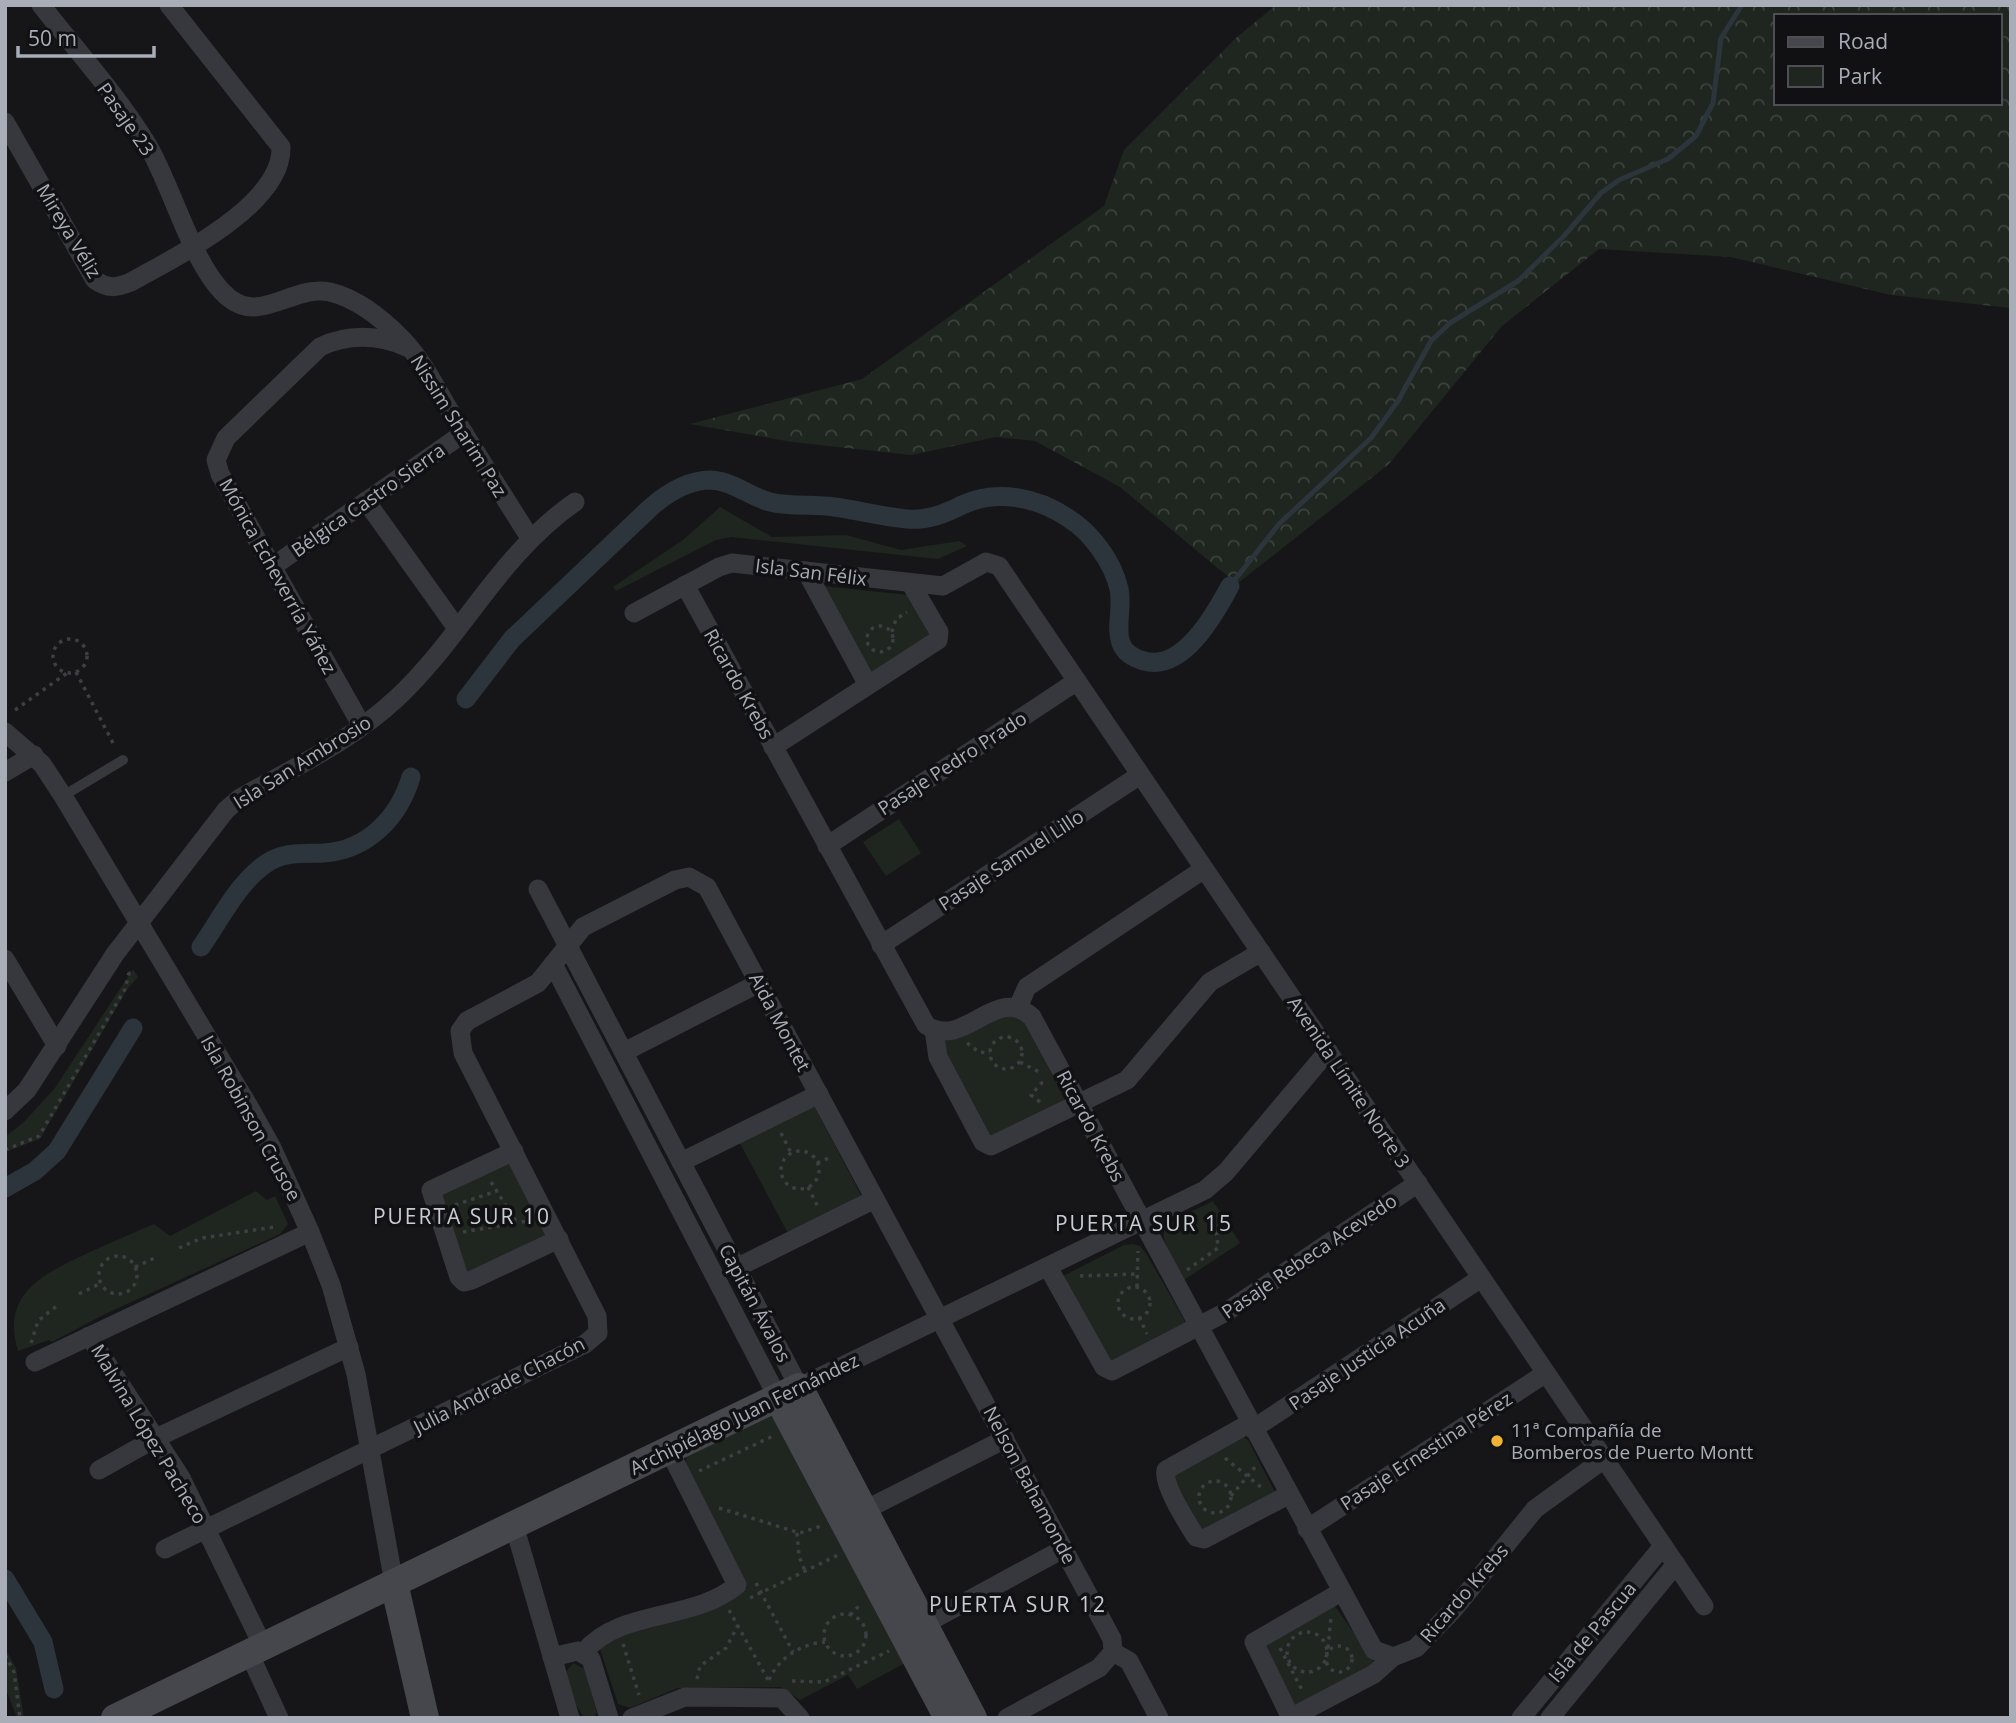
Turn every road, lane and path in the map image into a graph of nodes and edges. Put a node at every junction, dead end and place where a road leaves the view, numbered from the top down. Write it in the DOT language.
graph roads {
  1 [pos="41,5"];
  2 [pos="169,5"];
  3 [pos="5,122"];
  4 [pos="194,244"];
  5 [pos="410,349"];
  6 [pos="464,433"];
  7 [pos="366,501"];
  8 [pos="575,502"];
  9 [pos="530,538"];
  10 [pos="992,562"];
  11 [pos="272,567"];
  12 [pos="806,571"];
  13 [pos="685,585"];
  14 [pos="915,591"];
  15 [pos="634,613"];
  16 [pos="456,627"];
  17 [pos="892,635"];
  18 [pos="912,657"];
  19 [pos="76,672"];
  20 [pos="67,673"];
  21 [pos="1077,681"];
  22 [pos="868,685"];
  23 [pos="15,710"];
  24 [pos="362,726"];
  25 [pos="5,732"];
  26 [pos="113,743"];
  27 [pos="773,747"];
  28 [pos="34,755"];
  29 [pos="123,760"];
  30 [pos="5,772"];
  31 [pos="1140,775"];
  32 [pos="63,796"];
  33 [pos="827,846"];
  34 [pos="1204,869"];
  35 [pos="538,889"];
  36 [pos="138,923"];
  37 [pos="567,945"];
  38 [pos="881,945"];
  39 [pos="1261,952"];
  40 [pos="5,958"];
  41 [pos="553,964"];
  42 [pos="125,970"];
  43 [pos="759,983"];
  44 [pos="1018,1007"];
  45 [pos="934,1030"];
  46 [pos="57,1046"];
  47 [pos="1328,1051"];
  48 [pos="624,1052"];
  49 [pos="1017,1066"];
  50 [pos="1046,1078"];
  51 [pos="819,1094"];
  52 [pos="1079,1103"];
  53 [pos="5,1111"];
  54 [pos="1055,1115"];
  55 [pos="5,1150"];
  56 [pos="514,1150"];
  57 [pos="681,1162"];
  58 [pos="481,1166"];
  59 [pos="819,1171"];
  60 [pos="1418,1183"];
  61 [pos="497,1192"];
  62 [pos="875,1199"];
  63 [pos="435,1209"];
  64 [pos="1206,1215"];
  65 [pos="547,1217"];
  66 [pos="1143,1222"];
  67 [pos="517,1223"];
  68 [pos="281,1227"];
  69 [pos="310,1232"];
  70 [pos="444,1234"];
  71 [pos="559,1239"];
  72 [pos="179,1248"];
  73 [pos="1138,1249"];
  74 [pos="157,1257"];
  75 [pos="135,1267"];
  76 [pos="1048,1267"];
  77 [pos="736,1268"];
  78 [pos="1182,1273"];
  79 [pos="1135,1274"];
  80 [pos="1080,1276"];
  81 [pos="1481,1278"];
  82 [pos="100,1283"];
  83 [pos="1136,1287"];
  84 [pos="79,1294"];
  85 [pos="59,1304"];
  86 [pos="941,1320"];
  87 [pos="1199,1328"];
  88 [pos="89,1335"];
  89 [pos="349,1347"];
  90 [pos="35,1362"];
  91 [pos="1546,1373"];
  92 [pos="788,1392"];
  93 [pos="1252,1427"];
  94 [pos="156,1438"];
  95 [pos="777,1438"];
  96 [pos="1005,1439"];
  97 [pos="1210,1446"];
  98 [pos="370,1449"];
  99 [pos="670,1450"];
  100 [pos="1266,1453"];
  101 [pos="1604,1459"];
  102 [pos="99,1470"];
  103 [pos="1247,1476"];
  104 [pos="701,1479"];
  105 [pos="1231,1496"];
  106 [pos="1283,1498"];
  107 [pos="863,1511"];
  108 [pos="722,1519"];
  109 [pos="514,1525"];
  110 [pos="206,1527"];
  111 [pos="1307,1529"];
  112 [pos="797,1532"];
  113 [pos="828,1535"];
  114 [pos="834,1545"];
  115 [pos="1664,1546"];
  116 [pos="165,1549"];
  117 [pos="1063,1549"];
  118 [pos="1676,1564"];
  119 [pos="845,1567"];
  120 [pos="805,1571"];
  121 [pos="394,1583"];
  122 [pos="746,1583"];
  123 [pos="1338,1593"];
  124 [pos="1704,1606"];
  125 [pos="728,1608"];
  126 [pos="870,1614"];
  127 [pos="850,1615"];
  128 [pos="738,1625"];
  129 [pos="923,1625"];
  130 [pos="1270,1630"];
  131 [pos="622,1642"];
  132 [pos="825,1642"];
  133 [pos="886,1645"];
  134 [pos="256,1650"];
  135 [pos="889,1651"];
  136 [pos="793,1652"];
  137 [pos="1112,1652"];
  138 [pos="584,1653"];
  139 [pos="5,1655"];
  140 [pos="849,1656"];
  141 [pos="1327,1656"];
  142 [pos="552,1657"];
  143 [pos="1393,1657"];
  144 [pos="1289,1662"];
  145 [pos="854,1666"];
  146 [pos="697,1681"];
  147 [pos="769,1689"];
  148 [pos="639,1695"];
  149 [pos="1312,1707"];
  150 [pos="119,1717"];
  151 [pos="20,1718"];
  152 [pos="279,1718"];
  153 [pos="425,1718"];
  154 [pos="570,1718"];
  155 [pos="609,1718"];
  156 [pos="632,1718"];
  157 [pos="800,1718"];
  158 [pos="948,1718"];
  159 [pos="973,1718"];
  160 [pos="1007,1718"];
  161 [pos="1159,1718"];
  162 [pos="1521,1718"];
  163 [pos="1550,1718"];
  1 -- 4 [label="street, Pasaje 23"];
  2 -- 4 [label="street"];
  3 -- 4 [label="street, Mireya Véliz"];
  4 -- 5 [label="street, Nissim Sharim Paz"];
  5 -- 6 [label="street, Nissim Sharim Paz"];
  5 -- 11 [label="street, Mónica Echeverría Yáñez"];
  6 -- 7 [label="street, Bélgica Castro Sierra"];
  6 -- 9 [label="street, Nissim Sharim Paz"];
  7 -- 11 [label="street, Bélgica Castro Sierra"];
  7 -- 16 [label="street"];
  8 -- 9 [label="street, Isla San Ambrosio"];
  9 -- 16 [label="street, Isla San Ambrosio"];
  10 -- 14 [label="street, Isla San Félix"];
  10 -- 21 [label="street, Avenida Límite Norte 3"];
  11 -- 24 [label="street, Mónica Echeverría Yáñez"];
  12 -- 13 [label="street, Isla San Félix"];
  12 -- 14 [label="street, Isla San Félix"];
  12 -- 22 [label="street"];
  13 -- 15 [label="street, Isla San Félix"];
  13 -- 27 [label="street, Ricardo Krebs"];
  14 -- 17 [label="path"];
  14 -- 18 [label="street"];
  16 -- 24 [label="street, Isla San Ambrosio"];
  17 -- 17 [label="path"];
  17 -- 18 [label="path"];
  18 -- 22 [label="street"];
  19 -- 20 [label="path"];
  19 -- 20 [label="path"];
  19 -- 26 [label="path"];
  20 -- 23 [label="path"];
  21 -- 31 [label="street, Avenida Límite Norte 3"];
  21 -- 33 [label="street, Pasaje Pedro Prado"];
  22 -- 27 [label="street"];
  24 -- 36 [label="street, Isla San Ambrosio"];
  25 -- 28 [label="street, Isla Robinson Crusoe"];
  27 -- 33 [label="street, Ricardo Krebs"];
  28 -- 30 [label="street"];
  28 -- 32 [label="street, Isla Robinson Crusoe"];
  29 -- 32 [label="lane"];
  31 -- 34 [label="street, Avenida Límite Norte 3"];
  31 -- 38 [label="street, Pasaje Samuel Lillo"];
  32 -- 36 [label="street, Isla Robinson Crusoe"];
  33 -- 38 [label="street, Ricardo Krebs"];
  34 -- 39 [label="street, Avenida Límite Norte 3"];
  34 -- 44 [label="street"];
  35 -- 37 [label="street, Capitán Ávalos"];
  36 -- 46 [label="street, Isla San Ambrosio"];
  36 -- 69 [label="street, Isla Robinson Crusoe"];
  37 -- 41 [label="street, Aida Montet"];
  37 -- 43 [label="street, Aida Montet"];
  37 -- 48 [label="street, Capitán Ávalos"];
  38 -- 45 [label="street, Ricardo Krebs"];
  39 -- 47 [label="street, Avenida Límite Norte 3"];
  39 -- 52 [label="street"];
  40 -- 46 [label="street"];
  41 -- 56 [label="street, Julia Andrade Chacón"];
  41 -- 92 [label="street, Capitán Ávalos"];
  42 -- 55 [label="path"];
  43 -- 48 [label="street"];
  43 -- 51 [label="street, Aida Montet"];
  44 -- 45 [label="street"];
  44 -- 52 [label="street, Ricardo Krebs"];
  45 -- 54 [label="street"];
  46 -- 53 [label="street, Isla San Ambrosio"];
  47 -- 60 [label="street, Avenida Límite Norte 3"];
  47 -- 66 [label="street, Archipiélago Juan Fernández"];
  48 -- 57 [label="street, Capitán Ávalos"];
  49 -- 49 [label="path"];
  50 -- 54 [label="path"];
  51 -- 57 [label="street"];
  51 -- 62 [label="street, Aida Montet"];
  52 -- 54 [label="street"];
  52 -- 66 [label="street, Ricardo Krebs"];
  56 -- 58 [label="street"];
  56 -- 65 [label="street, Julia Andrade Chacón"];
  57 -- 77 [label="street, Capitán Ávalos"];
  58 -- 61 [label="path"];
  58 -- 63 [label="street"];
  59 -- 59 [label="path"];
  60 -- 81 [label="street, Avenida Límite Norte 3"];
  60 -- 87 [label="street, Pasaje Rebeca Acevedo"];
  61 -- 63 [label="path"];
  61 -- 67 [label="path"];
  62 -- 77 [label="street"];
  62 -- 86 [label="street, Aida Montet"];
  63 -- 70 [label="street"];
  64 -- 78 [label="path"];
  65 -- 67 [label="path"];
  65 -- 71 [label="street, Julia Andrade Chacón"];
  66 -- 76 [label="street, Archipiélago Juan Fernández"];
  66 -- 87 [label="street, Ricardo Krebs"];
  67 -- 70 [label="path"];
  68 -- 72 [label="path"];
  69 -- 88 [label="street, Malvina López Pacheco"];
  69 -- 89 [label="street, Isla Robinson Crusoe"];
  70 -- 71 [label="street"];
  71 -- 98 [label="street, Julia Andrade Chacón"];
  73 -- 79 [label="path"];
  74 -- 75 [label="path"];
  75 -- 82 [label="path"];
  75 -- 82 [label="path"];
  76 -- 86 [label="street, Archipiélago Juan Fernández"];
  76 -- 87 [label="street, Pasaje Rebeca Acevedo"];
  77 -- 92 [label="street, Capitán Ávalos"];
  79 -- 80 [label="path"];
  79 -- 83 [label="path"];
  81 -- 91 [label="street, Avenida Límite Norte 3"];
  81 -- 93 [label="street, Pasaje Justicia Acuña"];
  82 -- 84 [label="path"];
  83 -- 83 [label="path"];
  85 -- 90 [label="path"];
  86 -- 92 [label="street, Archipiélago Juan Fernández"];
  86 -- 96 [label="street, Nelson Bahamonde"];
  87 -- 93 [label="street, Ricardo Krebs"];
  88 -- 90 [label="street, Malvina López Pacheco"];
  88 -- 94 [label="street, Malvina López Pacheco"];
  89 -- 94 [label="street"];
  89 -- 98 [label="street, Isla Robinson Crusoe"];
  91 -- 101 [label="street, Avenida Límite Norte 3"];
  91 -- 111 [label="street, Pasaje Ernestina Pérez"];
  92 -- 99 [label="street, Archipiélago Juan Fernández"];
  92 -- 107 [label="street, Capitán Ávalos"];
  92 -- 158 [label="street, Capitán Ávalos"];
  93 -- 97 [label="street, Pasaje Justicia Acuña"];
  93 -- 100 [label="street, Ricardo Krebs"];
  94 -- 102 [label="street"];
  94 -- 110 [label="street, Malvina López Pacheco"];
  95 -- 104 [label="path"];
  96 -- 107 [label="street"];
  96 -- 117 [label="street, Nelson Bahamonde"];
  97 -- 103 [label="path"];
  97 -- 106 [label="street, Pasaje Justicia Acuña"];
  98 -- 110 [label="street"];
  98 -- 121 [label="street, Isla Robinson Crusoe"];
  99 -- 109 [label="street, Archipiélago Juan Fernández"];
  99 -- 122 [label="street"];
  100 -- 103 [label="path"];
  100 -- 106 [label="street, Ricardo Krebs"];
  101 -- 115 [label="street, Avenida Límite Norte 3"];
  101 -- 143 [label="street, Ricardo Krebs"];
  103 -- 105 [label="path"];
  103 -- 106 [label="path"];
  105 -- 105 [label="path"];
  106 -- 111 [label="street, Ricardo Krebs"];
  107 -- 129 [label="street, Capitán Ávalos"];
  108 -- 112 [label="path"];
  109 -- 121 [label="street, Archipiélago Juan Fernández"];
  109 -- 142 [label="street"];
  110 -- 116 [label="street"];
  110 -- 134 [label="street, Malvina López Pacheco"];
  111 -- 123 [label="street, Ricardo Krebs"];
  112 -- 113 [label="path"];
  112 -- 120 [label="path"];
  114 -- 119 [label="path"];
  115 -- 118 [label="street, Avenida Límite Norte 3"];
  115 -- 162 [label="street, Isla de Pascua"];
  117 -- 129 [label="street"];
  117 -- 137 [label="street, Nelson Bahamonde"];
  118 -- 124 [label="street, Avenida Límite Norte 3"];
  118 -- 163 [label="street, Isla de Pascua"];
  121 -- 134 [label="street, Archipiélago Juan Fernández"];
  121 -- 153 [label="street, Isla Robinson Crusoe"];
  122 -- 136 [label="path"];
  122 -- 138 [label="street"];
  123 -- 130 [label="street"];
  123 -- 141 [label="path"];
  123 -- 143 [label="street, Ricardo Krebs"];
  125 -- 128 [label="path"];
  126 -- 127 [label="path"];
  127 -- 132 [label="path"];
  127 -- 140 [label="path"];
  128 -- 146 [label="path"];
  128 -- 147 [label="path"];
  129 -- 159 [label="street, Capitán Ávalos"];
  130 -- 144 [label="path"];
  130 -- 149 [label="street"];
  131 -- 148 [label="path"];
  132 -- 136 [label="path"];
  132 -- 140 [label="path"];
  133 -- 135 [label="path"];
  134 -- 150 [label="street, Archipiélago Juan Fernández"];
  134 -- 152 [label="street, Malvina López Pacheco"];
  136 -- 147 [label="path"];
  137 -- 160 [label="street"];
  137 -- 161 [label="street"];
  138 -- 142 [label="street"];
  138 -- 155 [label="street"];
  139 -- 151 [label="path"];
  140 -- 145 [label="path"];
  141 -- 141 [label="path"];
  141 -- 144 [label="path"];
  141 -- 144 [label="path"];
  142 -- 154 [label="street"];
  143 -- 149 [label="street"];
  144 -- 149 [label="path"];
  147 -- 156 [label="street"];
  147 -- 157 [label="street"];
}
